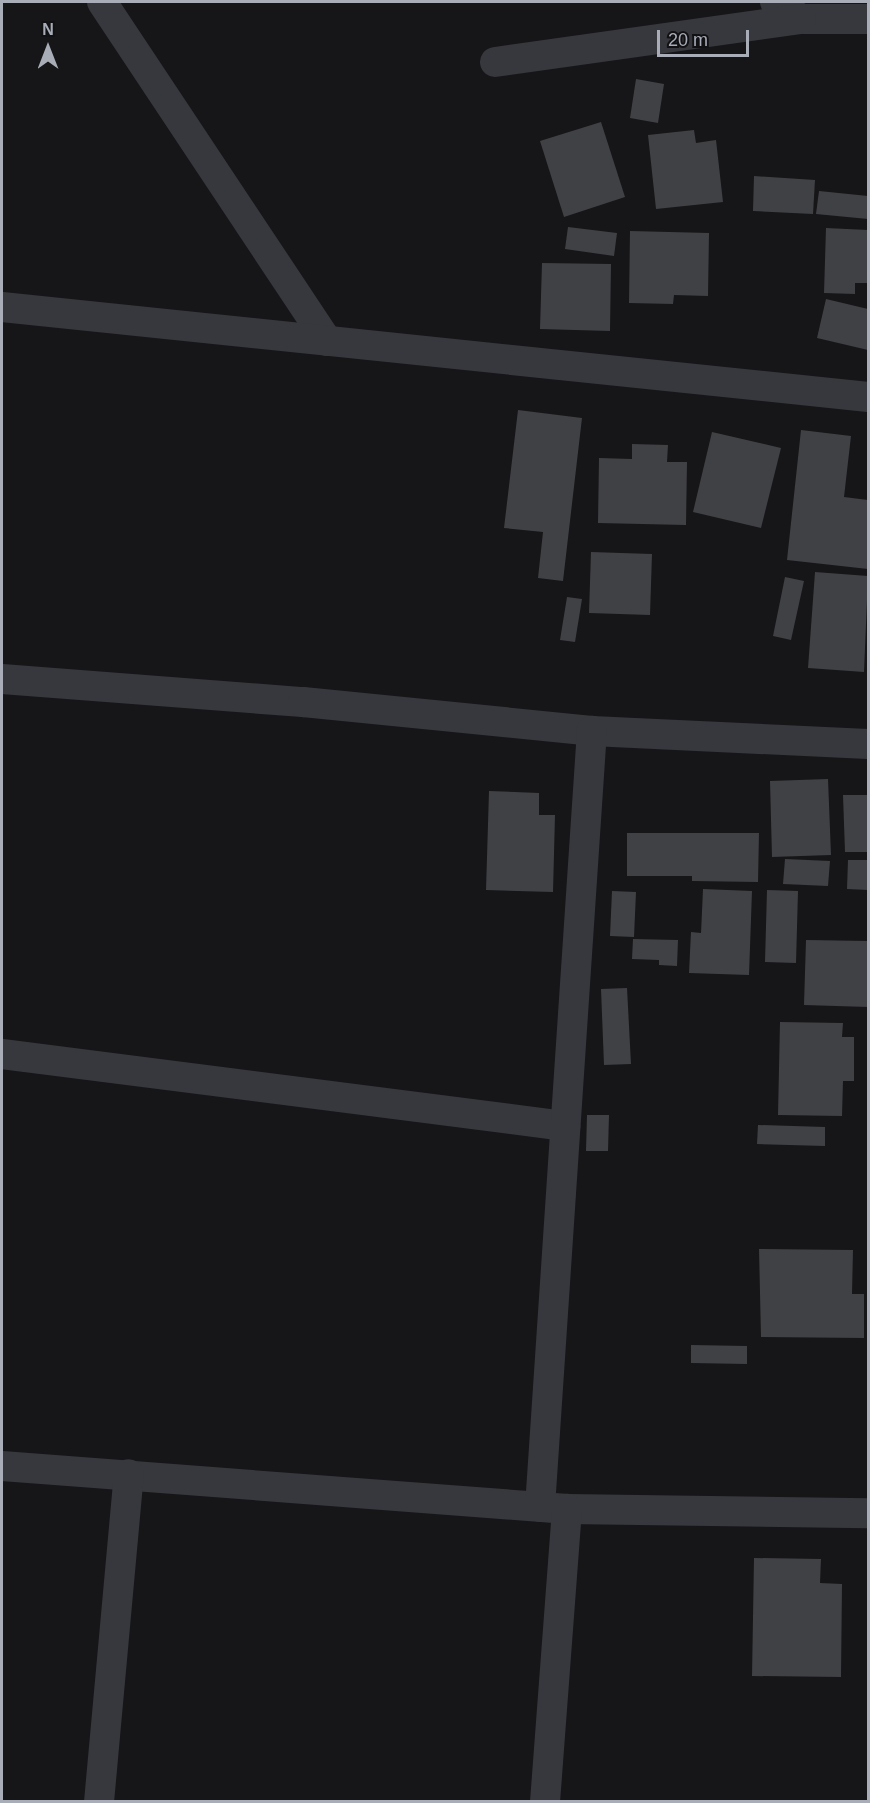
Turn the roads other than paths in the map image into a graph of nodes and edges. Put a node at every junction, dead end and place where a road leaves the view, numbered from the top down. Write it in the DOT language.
graph roads {
  1 [pos="102,2"];
  2 [pos="774,2"];
  3 [pos="801,19"];
  4 [pos="868,19"];
  5 [pos="495,62"];
  6 [pos="2,307"];
  7 [pos="327,341"];
  8 [pos="868,397"];
  9 [pos="2,679"];
  10 [pos="592,732"];
  11 [pos="868,744"];
  12 [pos="2,1054"];
  13 [pos="565,1126"];
  14 [pos="2,1466"];
  15 [pos="129,1474"];
  16 [pos="554,1508"];
  17 [pos="868,1513"];
  18 [pos="99,1802"];
  19 [pos="545,1802"];
  1 -- 7 [label="street"];
  2 -- 3 [label="street"];
  3 -- 4 [label="street"];
  3 -- 5 [label="street"];
  6 -- 7 [label="street"];
  7 -- 8 [label="street"];
  9 -- 10 [label="street"];
  10 -- 11 [label="street"];
  10 -- 13 [label="street"];
  12 -- 13 [label="street"];
  13 -- 16 [label="street"];
  14 -- 15 [label="street"];
  15 -- 16 [label="street"];
  15 -- 18 [label="street"];
  16 -- 17 [label="street"];
  16 -- 19 [label="street"];
}
